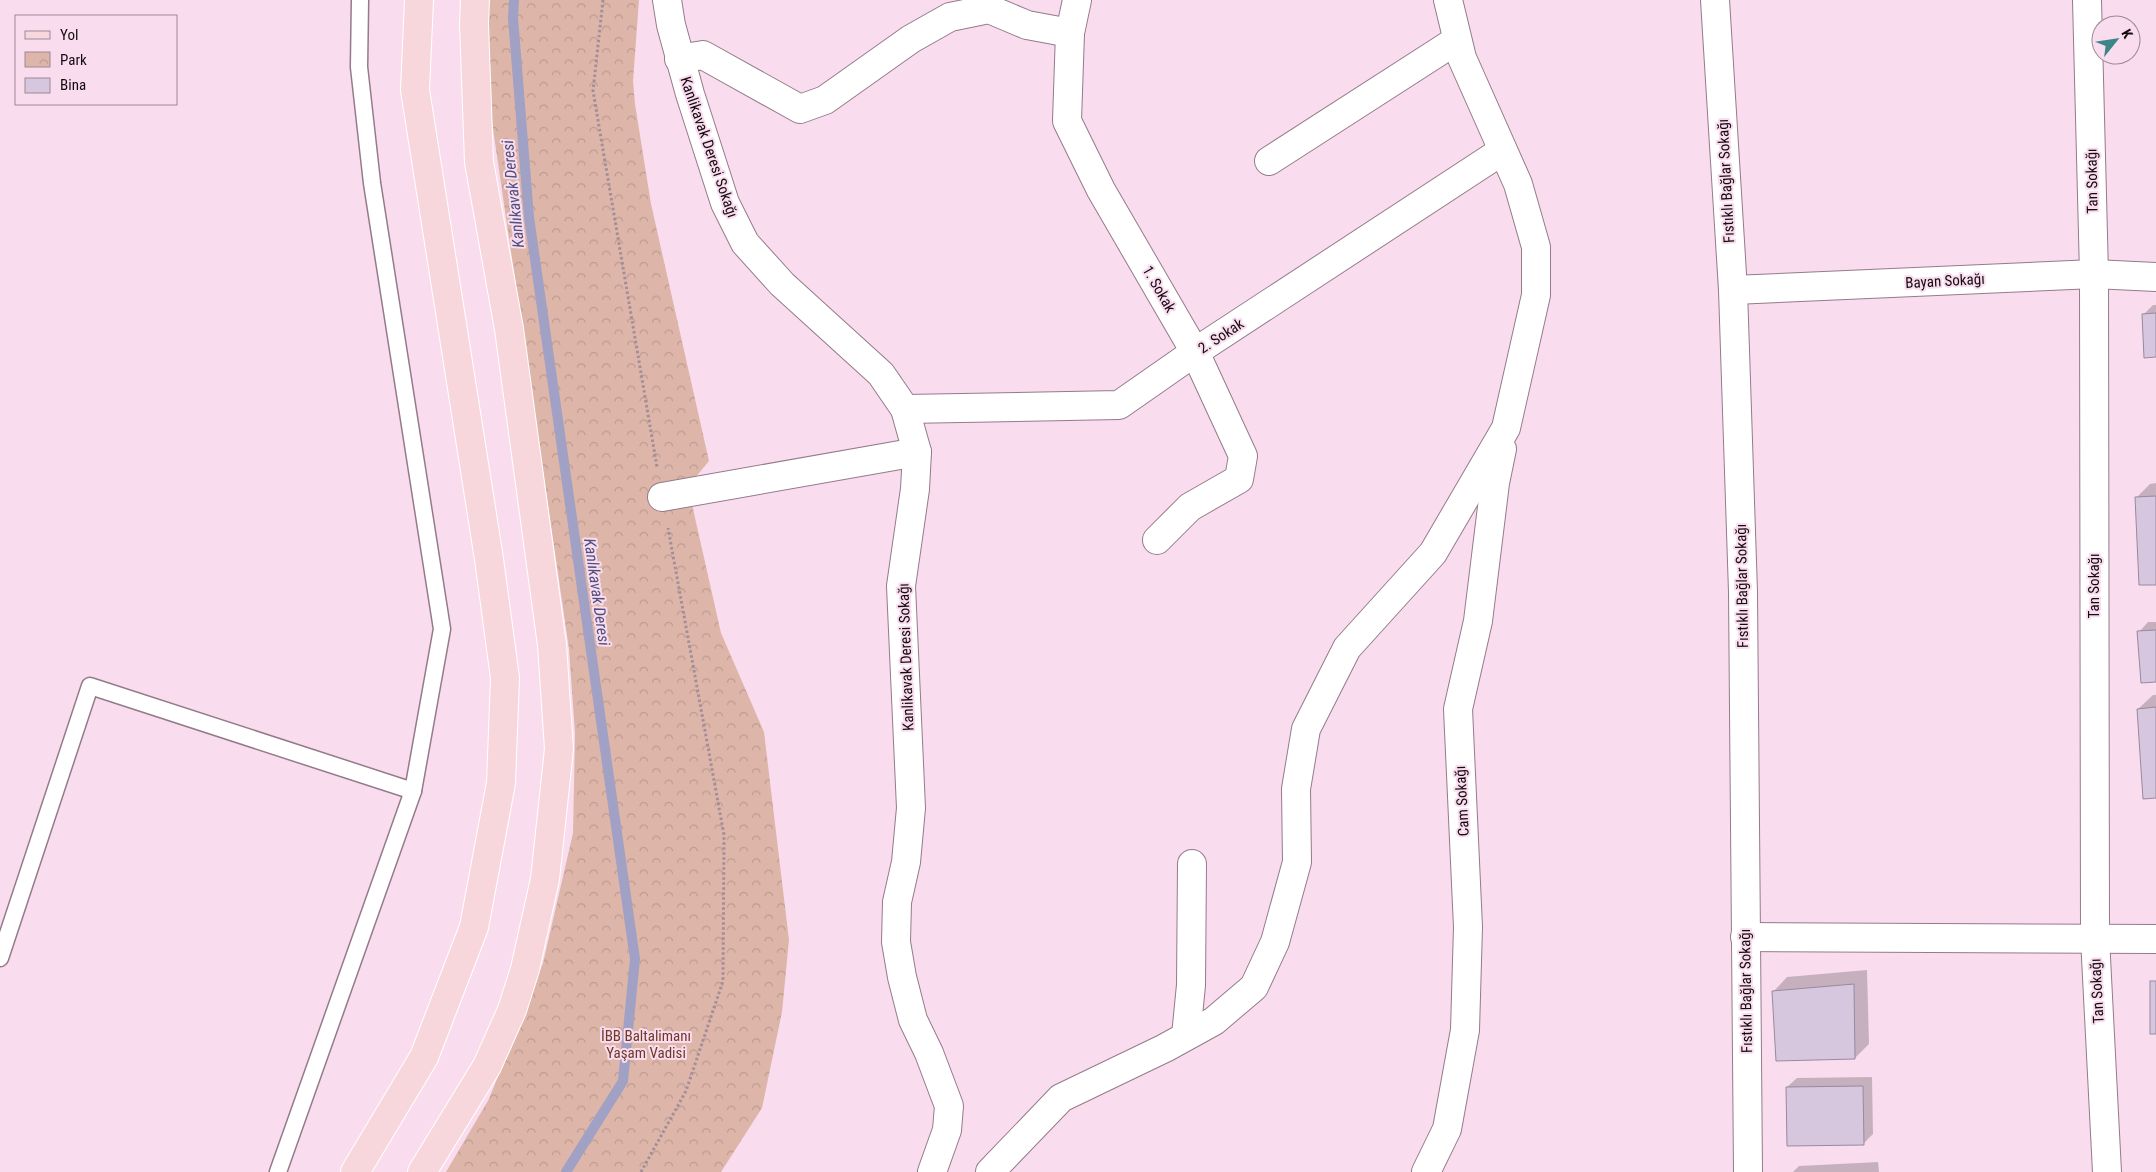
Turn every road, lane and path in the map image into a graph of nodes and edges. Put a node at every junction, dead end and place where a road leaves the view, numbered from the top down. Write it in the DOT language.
graph roads {
  1 [pos="360,0"];
  2 [pos="420,0"];
  3 [pos="475,0"];
  4 [pos="603,0"];
  5 [pos="667,0"];
  6 [pos="1077,0"];
  7 [pos="1448,0"];
  8 [pos="1716,0"];
  9 [pos="2087,0"];
  10 [pos="1070,33"];
  11 [pos="1457,40"];
  12 [pos="680,59"];
  13 [pos="1502,151"];
  14 [pos="1269,161"];
  15 [pos="2094,274"];
  16 [pos="2156,278"];
  17 [pos="1733,290"];
  18 [pos="1195,352"];
  19 [pos="905,409"];
  20 [pos="1506,428"];
  21 [pos="917,452"];
  22 [pos="662,497"];
  23 [pos="1158,540"];
  24 [pos="414,791"];
  25 [pos="1192,864"];
  26 [pos="1745,937"];
  27 [pos="2095,938"];
  28 [pos="2156,938"];
  29 [pos="0,958"];
  30 [pos="1186,1036"];
  31 [pos="278,1172"];
  32 [pos="355,1172"];
  33 [pos="422,1172"];
  34 [pos="641,1172"];
  35 [pos="932,1172"];
  36 [pos="990,1172"];
  37 [pos="1426,1172"];
  38 [pos="1748,1172"];
  39 [pos="2107,1172"];
  1 -- 24 [label="lane"];
  2 -- 32 [label="main road"];
  3 -- 33 [label="main road"];
  4 -- 22 [label="path"];
  5 -- 12 [label="street, Kanlikavak Deresi Sokağı"];
  6 -- 10 [label="street, 1. Sokak"];
  7 -- 11 [label="street, Cam Sokağı"];
  8 -- 17 [label="street, Fıstıklı Bağlar Sokağı"];
  9 -- 15 [label="street, Tan Sokağı"];
  10 -- 12 [label="street"];
  10 -- 18 [label="street, 1. Sokak"];
  11 -- 13 [label="street, Cam Sokağı"];
  11 -- 14 [label="street"];
  12 -- 19 [label="street, Kanlikavak Deresi Sokağı"];
  13 -- 18 [label="street, 2. Sokak"];
  13 -- 20 [label="street, Cam Sokağı"];
  15 -- 16 [label="street, Bayan Sokağı"];
  15 -- 17 [label="street, Bayan Sokağı"];
  15 -- 27 [label="street, Tan Sokağı"];
  17 -- 26 [label="street, Fıstıklı Bağlar Sokağı"];
  18 -- 19 [label="street, 2. Sokak"];
  18 -- 23 [label="street, 1. Sokak"];
  19 -- 21 [label="street, Kanlikavak Deresi Sokağı"];
  20 -- 30 [label="street"];
  20 -- 37 [label="street, Cam Sokağı"];
  21 -- 22 [label="street"];
  21 -- 35 [label="street, Kanlikavak Deresi Sokağı"];
  22 -- 34 [label="path"];
  24 -- 29 [label="lane"];
  24 -- 31 [label="lane"];
  25 -- 30 [label="street"];
  26 -- 27 [label="street"];
  26 -- 38 [label="street, Fıstıklı Bağlar Sokağı"];
  27 -- 28 [label="street"];
  27 -- 39 [label="street, Tan Sokağı"];
  30 -- 36 [label="street"];
}
